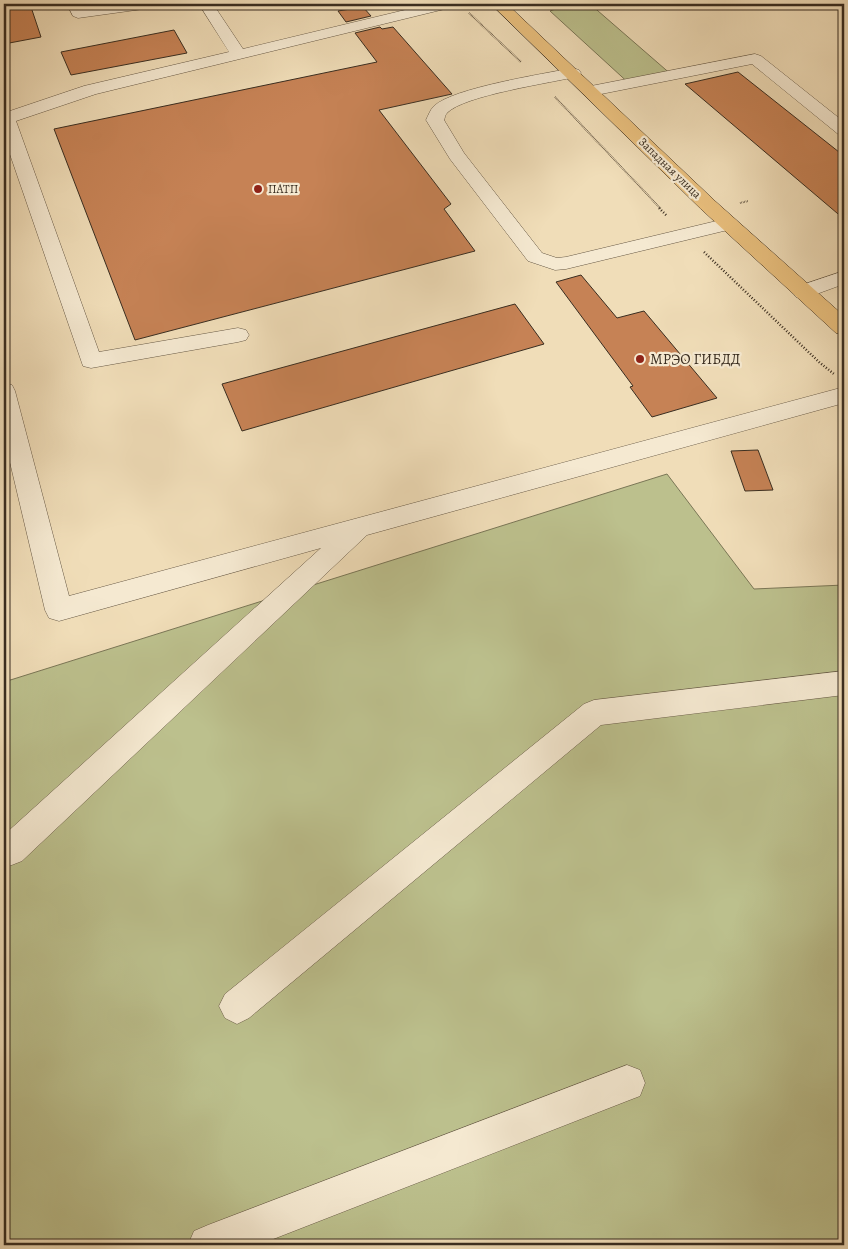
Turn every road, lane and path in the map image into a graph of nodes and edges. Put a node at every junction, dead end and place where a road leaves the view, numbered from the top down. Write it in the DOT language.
graph roads {
  1 [pos="74,4"];
  2 [pos="143,4"];
  3 [pos="206,4"];
  4 [pos="448,4"];
  5 [pos="499,4"];
  6 [pos="466,10"];
  7 [pos="238,54"];
  8 [pos="573,73"];
  9 [pos="540,80"];
  10 [pos="591,91"];
  11 [pos="844,130"];
  12 [pos="729,224"];
  13 [pos="686,235"];
  14 [pos="844,277"];
  15 [pos="803,292"];
  16 [pos="844,328"];
  17 [pos="238,334"];
  18 [pos="841,386"];
  19 [pos="4,392"];
  20 [pos="12,456"];
  21 [pos="361,528"];
  22 [pos="844,683"];
  23 [pos="4,853"];
  24 [pos="238,1006"];
  25 [pos="626,1083"];
  26 [pos="208,1245"];
  1 -- 2 [label="street"];
  3 -- 7 [label="street"];
  4 -- 7 [label="street"];
  5 -- 8 [label="main road, Западная улица"];
  6 -- 9 [label="path"];
  7 -- 17 [label="street"];
  8 -- 9 [label="street"];
  8 -- 10 [label="main road, Западная улица"];
  9 -- 13 [label="path"];
  9 -- 13 [label="street"];
  10 -- 11 [label="street"];
  10 -- 12 [label="main road, Западная улица"];
  12 -- 13 [label="street"];
  12 -- 15 [label="main road, Западная улица"];
  13 -- 18 [label="path"];
  14 -- 15 [label="street"];
  15 -- 16 [label="main road, Западная улица"];
  18 -- 21 [label="street"];
  19 -- 20 [label="street"];
  20 -- 21 [label="street"];
  21 -- 23 [label="street"];
  22 -- 24 [label="street"];
  25 -- 26 [label="street"];
}
